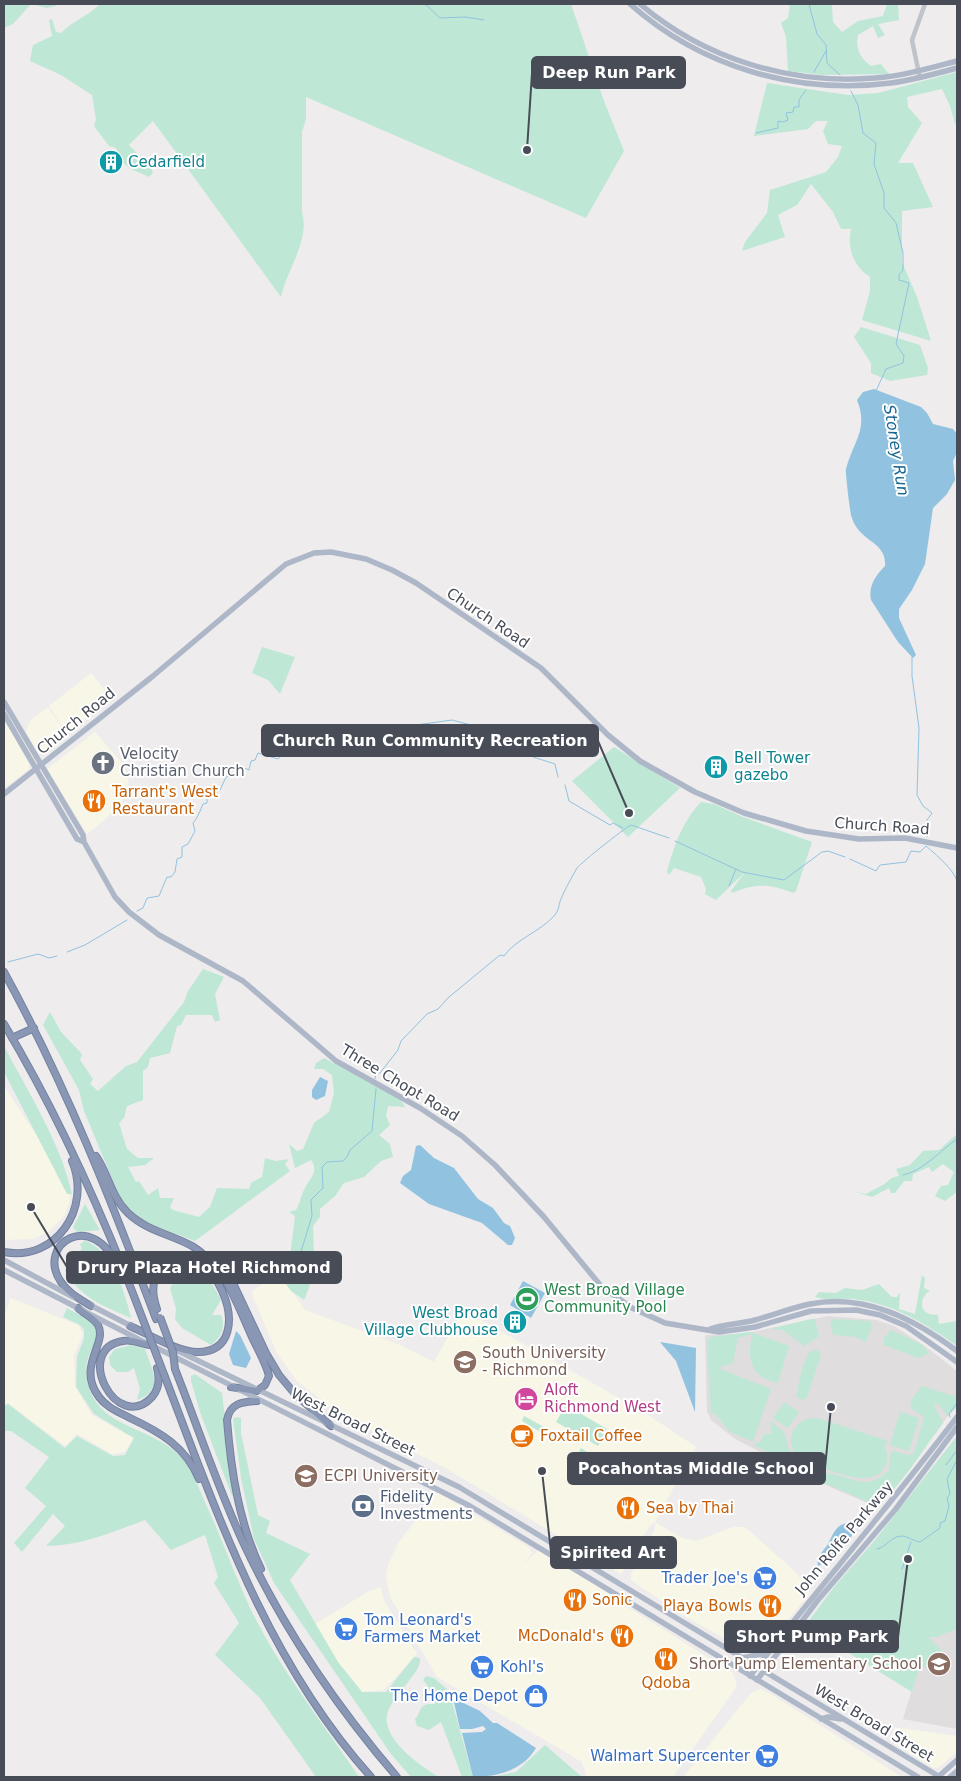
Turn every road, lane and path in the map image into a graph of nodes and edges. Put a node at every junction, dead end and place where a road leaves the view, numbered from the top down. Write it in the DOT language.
graph roads {
  1 [pos="630,4"];
  2 [pos="640,4"];
  3 [pos="925,4"];
  4 [pos="957,61"];
  5 [pos="957,68"];
  6 [pos="919,75"];
  7 [pos="4,702"];
  8 [pos="4,714"];
  9 [pos="41,765"];
  10 [pos="35,769"];
  11 [pos="4,794"];
  12 [pos="84,842"];
  13 [pos="957,848"];
  14 [pos="4,972"];
  15 [pos="4,1024"];
  16 [pos="34,1028"];
  17 [pos="12,1038"];
  18 [pos="55,1118"];
  19 [pos="89,1146"];
  20 [pos="179,1239"];
  21 [pos="4,1252"];
  22 [pos="4,1260"];
  23 [pos="4,1270"];
  24 [pos="135,1298"];
  25 [pos="91,1306"];
  26 [pos="78,1308"];
  27 [pos="158,1318"];
  28 [pos="145,1325"];
  29 [pos="130,1326"];
  30 [pos="710,1329"];
  31 [pos="150,1345"];
  32 [pos="957,1351"];
  33 [pos="957,1362"];
  34 [pos="230,1387"];
  35 [pos="259,1390"];
  36 [pos="257,1401"];
  37 [pos="957,1416"];
  38 [pos="331,1426"];
  39 [pos="957,1427"];
  40 [pos="215,1510"];
  41 [pos="274,1603"];
  42 [pos="768,1652"];
  43 [pos="742,1658"];
  44 [pos="757,1667"];
  45 [pos="764,1672"];
  46 [pos="750,1676"];
  47 [pos="757,1680"];
  48 [pos="821,1719"];
  49 [pos="844,1719"];
  50 [pos="957,1760"];
  51 [pos="957,1771"];
  52 [pos="369,1776"];
  53 [pos="397,1777"];
  54 [pos="918,1777"];
  55 [pos="939,1777"];
  56 [pos="950,1777"];
  1 -- 6 [label="main road"];
  2 -- 6 [label="main road"];
  3 -- 6 [label="street"];
  4 -- 6 [label="main road"];
  5 -- 6 [label="main road"];
  7 -- 9 [label="main road, Three Chopt Road"];
  8 -- 10 [label="main road, Three Chopt Road"];
  9 -- 10 [label="main road, Church Road"];
  9 -- 12 [label="main road, Three Chopt Road"];
  9 -- 13 [label="main road, Church Road"];
  10 -- 11 [label="main road, Church Road"];
  10 -- 12 [label="main road, Three Chopt Road"];
  12 -- 30 [label="main road, Three Chopt Road"];
  14 -- 16 [label="highway"];
  15 -- 17 [label="highway"];
  16 -- 17 [label="highway"];
  16 -- 19 [label="highway"];
  17 -- 18 [label="highway"];
  18 -- 21 [label="highway"];
  18 -- 24 [label="highway"];
  19 -- 20 [label="highway"];
  19 -- 27 [label="highway"];
  20 -- 35 [label="highway"];
  20 -- 38 [label="highway"];
  22 -- 25 [label="main road, West Broad Street"];
  23 -- 26 [label="main road, West Broad Street"];
  24 -- 25 [label="highway"];
  24 -- 28 [label="highway"];
  25 -- 29 [label="main road, West Broad Street"];
  26 -- 31 [label="main road, West Broad Street"];
  26 -- 40 [label="highway"];
  27 -- 29 [label="highway"];
  27 -- 41 [label="highway, bridge"];
  28 -- 31 [label="highway, bridge"];
  28 -- 40 [label="highway, bridge"];
  29 -- 35 [label="main road, West Broad Street"];
  30 -- 32 [label="main road, Three Chopt Road"];
  30 -- 33 [label="main road, Three Chopt Road"];
  31 -- 34 [label="main road, West Broad Street"];
  34 -- 35 [label="highway"];
  34 -- 36 [label="main road, West Broad Street"];
  35 -- 38 [label="main road, West Broad Street"];
  36 -- 41 [label="highway"];
  36 -- 46 [label="main road, West Broad Street"];
  37 -- 42 [label="main road, John Rolfe Parkway"];
  38 -- 43 [label="main road, West Broad Street"];
  39 -- 45 [label="main road, John Rolfe Parkway"];
  40 -- 52 [label="highway"];
  41 -- 53 [label="highway"];
  42 -- 43 [label="main road"];
  42 -- 44 [label="main road, John Rolfe Parkway"];
  43 -- 44 [label="main road, West Broad Street"];
  44 -- 45 [label="main road, West Broad Street"];
  44 -- 46 [label="main road, John Rolfe Parkway"];
  45 -- 47 [label="main road, John Rolfe Parkway"];
  45 -- 49 [label="main road, West Broad Street"];
  46 -- 47 [label="main road, West Broad Street"];
  47 -- 48 [label="main road, West Broad Street"];
  48 -- 49 [label="main road"];
  48 -- 54 [label="main road, West Broad Street"];
  49 -- 55 [label="main road, West Broad Street"];
  50 -- 55 [label="main road"];
  51 -- 56 [label="main road"];
}
